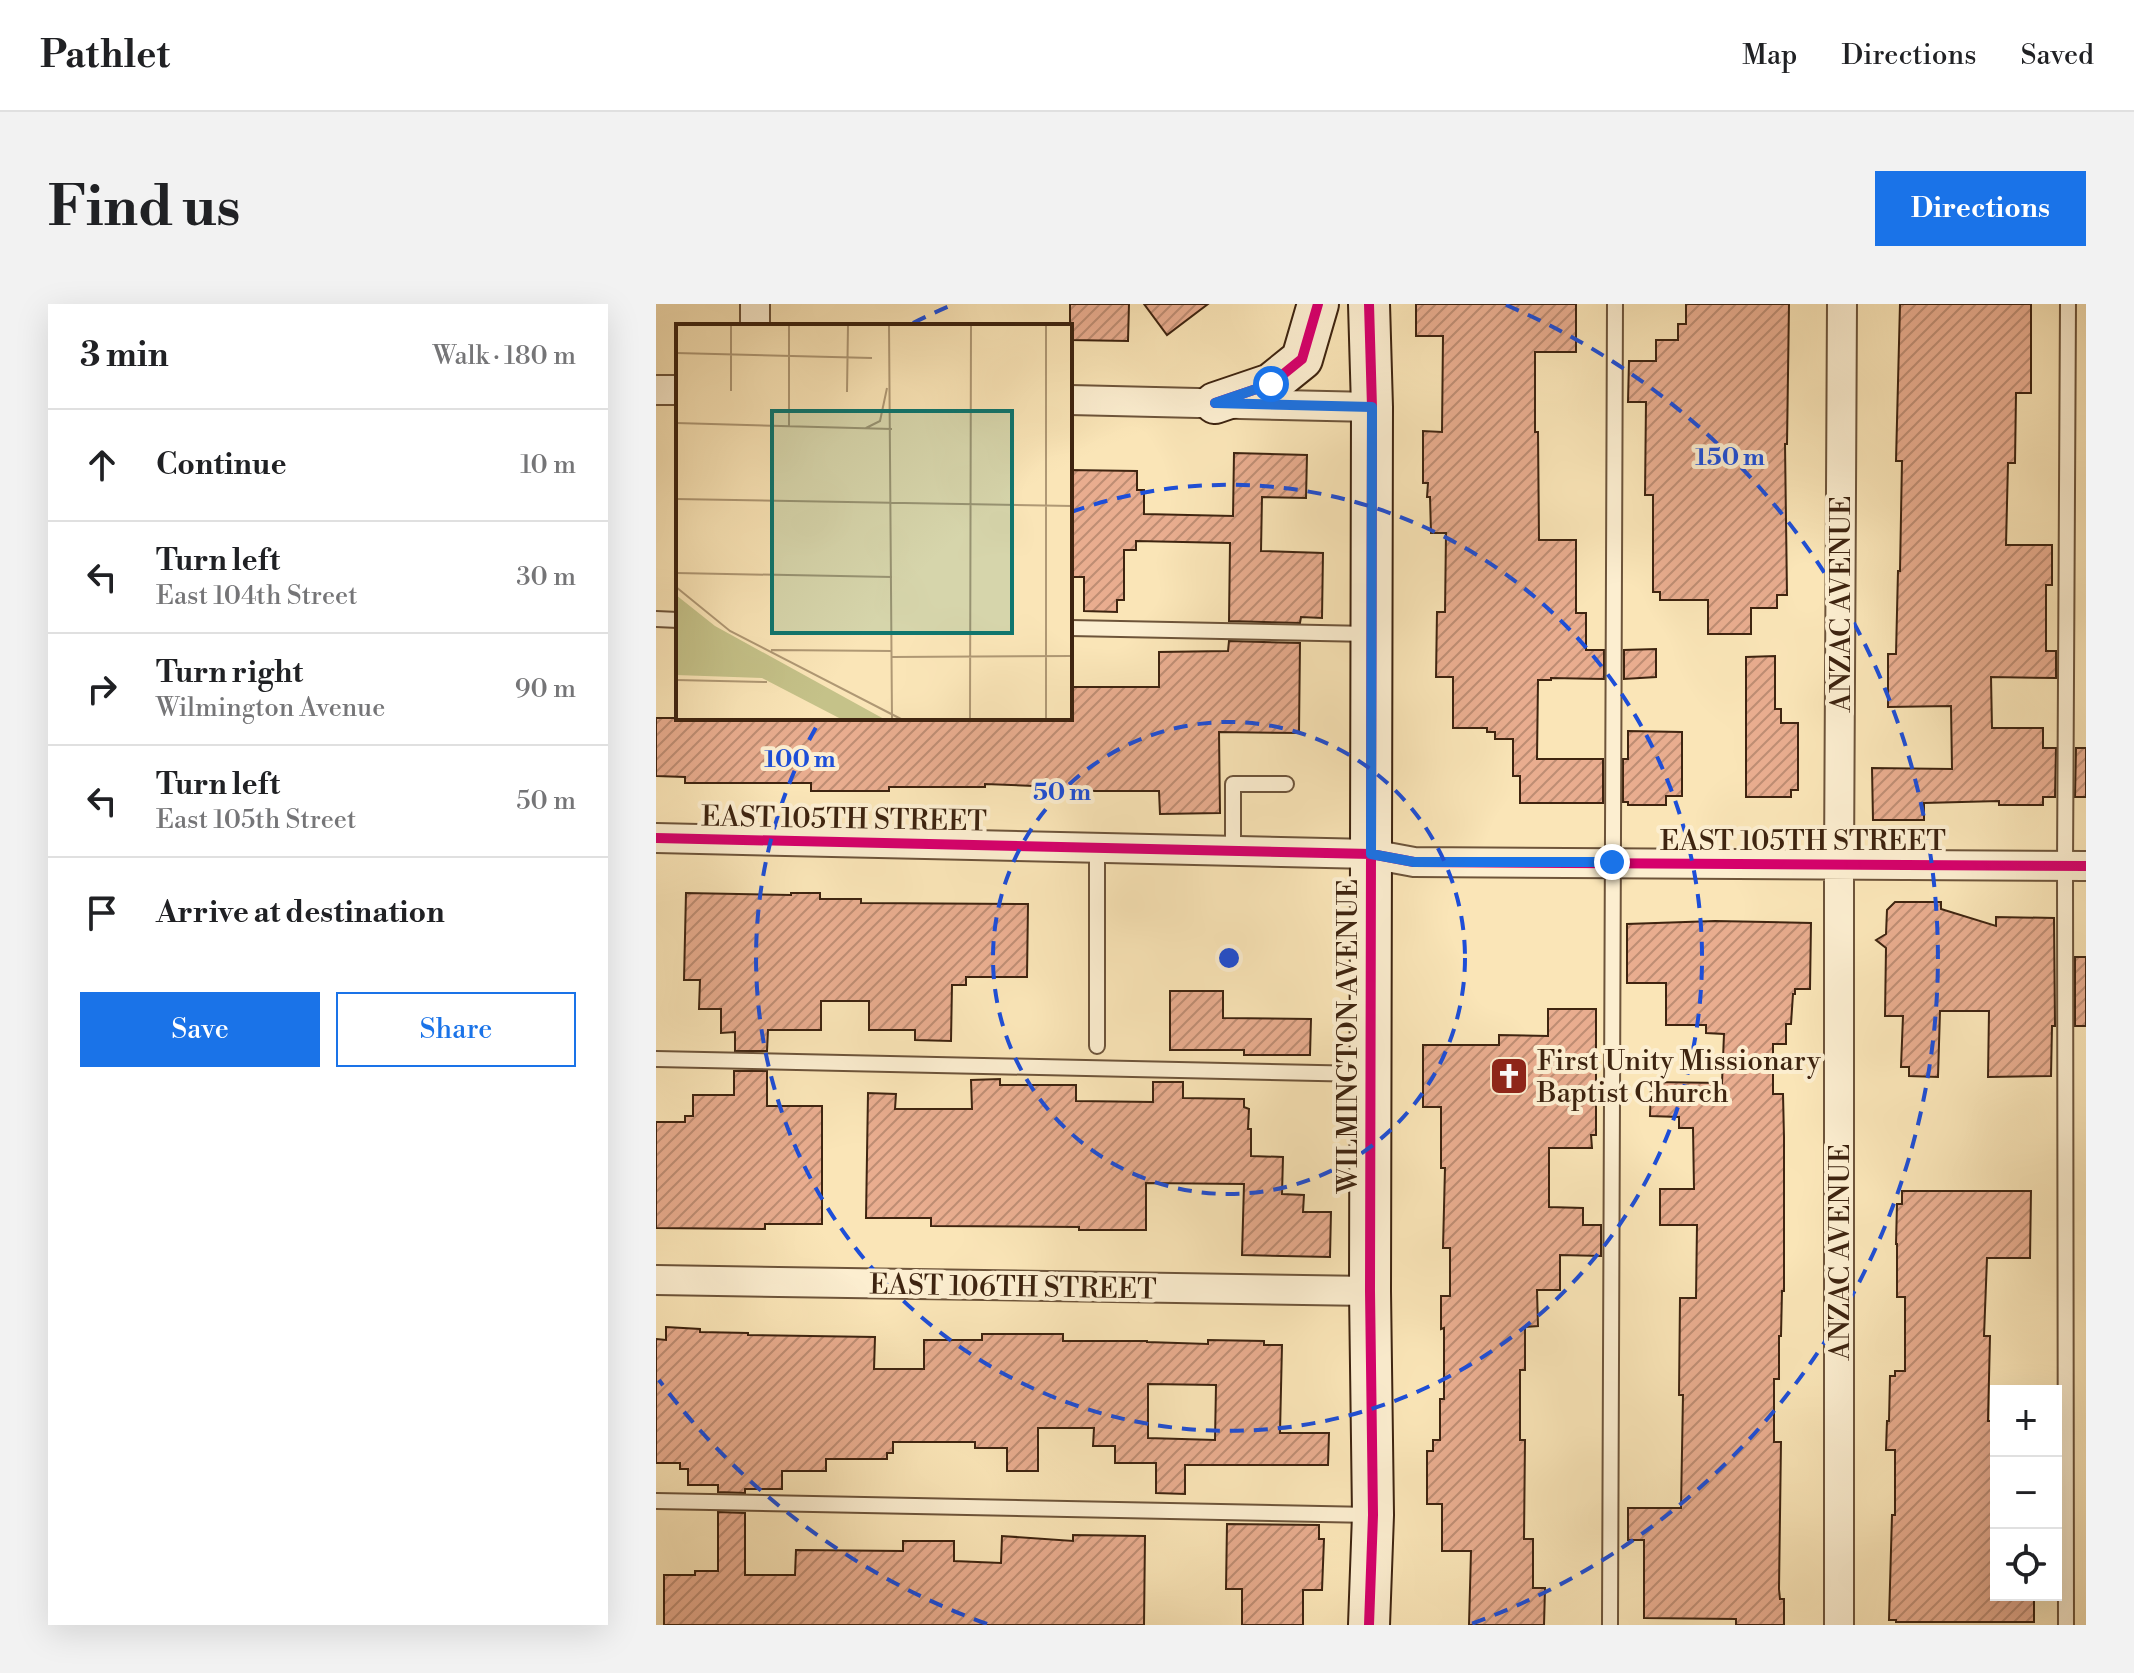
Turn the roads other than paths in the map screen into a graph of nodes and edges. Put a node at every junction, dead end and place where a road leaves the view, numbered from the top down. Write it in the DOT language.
graph roads {
  1 [pos="1318,304"];
  2 [pos="1369,304"];
  3 [pos="1615,304"];
  4 [pos="1842,304"];
  5 [pos="2068,304"];
  6 [pos="1072,400"];
  7 [pos="1215,403"];
  8 [pos="1372,407"];
  9 [pos="656,619"];
  10 [pos="676,620"];
  11 [pos="1072,628"];
  12 [pos="1371,634"];
  13 [pos="1286,784"];
  14 [pos="656,838"];
  15 [pos="1097,848"];
  16 [pos="1233,851"];
  17 [pos="1371,854"];
  18 [pos="1612,862"];
  19 [pos="1839,864"];
  20 [pos="2076,866"];
  21 [pos="1097,1046"];
  22 [pos="656,1059"];
  23 [pos="1371,1074"];
  24 [pos="656,1280"];
  25 [pos="1370,1291"];
  26 [pos="656,1501"];
  27 [pos="1373,1515"];
  28 [pos="1369,1625"];
  29 [pos="1610,1625"];
  30 [pos="1839,1625"];
  31 [pos="2066,1625"];
  1 -- 7 [label="main road"];
  2 -- 8 [label="main road, WILMINGTON AVENUE"];
  3 -- 18 [label="lane"];
  4 -- 19 [label="street, ANZAC AVENUE"];
  5 -- 20 [label="lane"];
  6 -- 7 [label="street"];
  7 -- 8 [label="street"];
  8 -- 12 [label="main road, WILMINGTON AVENUE"];
  9 -- 10 [label="lane"];
  11 -- 12 [label="lane"];
  12 -- 17 [label="main road, WILMINGTON AVENUE"];
  13 -- 16 [label="lane"];
  14 -- 15 [label="street, EAST 105TH STREET"];
  15 -- 16 [label="street, EAST 105TH STREET"];
  15 -- 21 [label="lane"];
  16 -- 17 [label="street, EAST 105TH STREET"];
  17 -- 18 [label="street, EAST 105TH STREET"];
  17 -- 23 [label="main road, WILMINGTON AVENUE"];
  18 -- 19 [label="street, EAST 105TH STREET"];
  18 -- 29 [label="lane"];
  19 -- 20 [label="street, EAST 105TH STREET"];
  19 -- 30 [label="street, ANZAC AVENUE"];
  20 -- 31 [label="lane"];
  22 -- 23 [label="lane"];
  23 -- 25 [label="main road, WILMINGTON AVENUE"];
  24 -- 25 [label="street, EAST 106TH STREET"];
  25 -- 27 [label="main road, WILMINGTON AVENUE"];
  26 -- 27 [label="lane"];
  27 -- 28 [label="main road, WILMINGTON AVENUE"];
}
